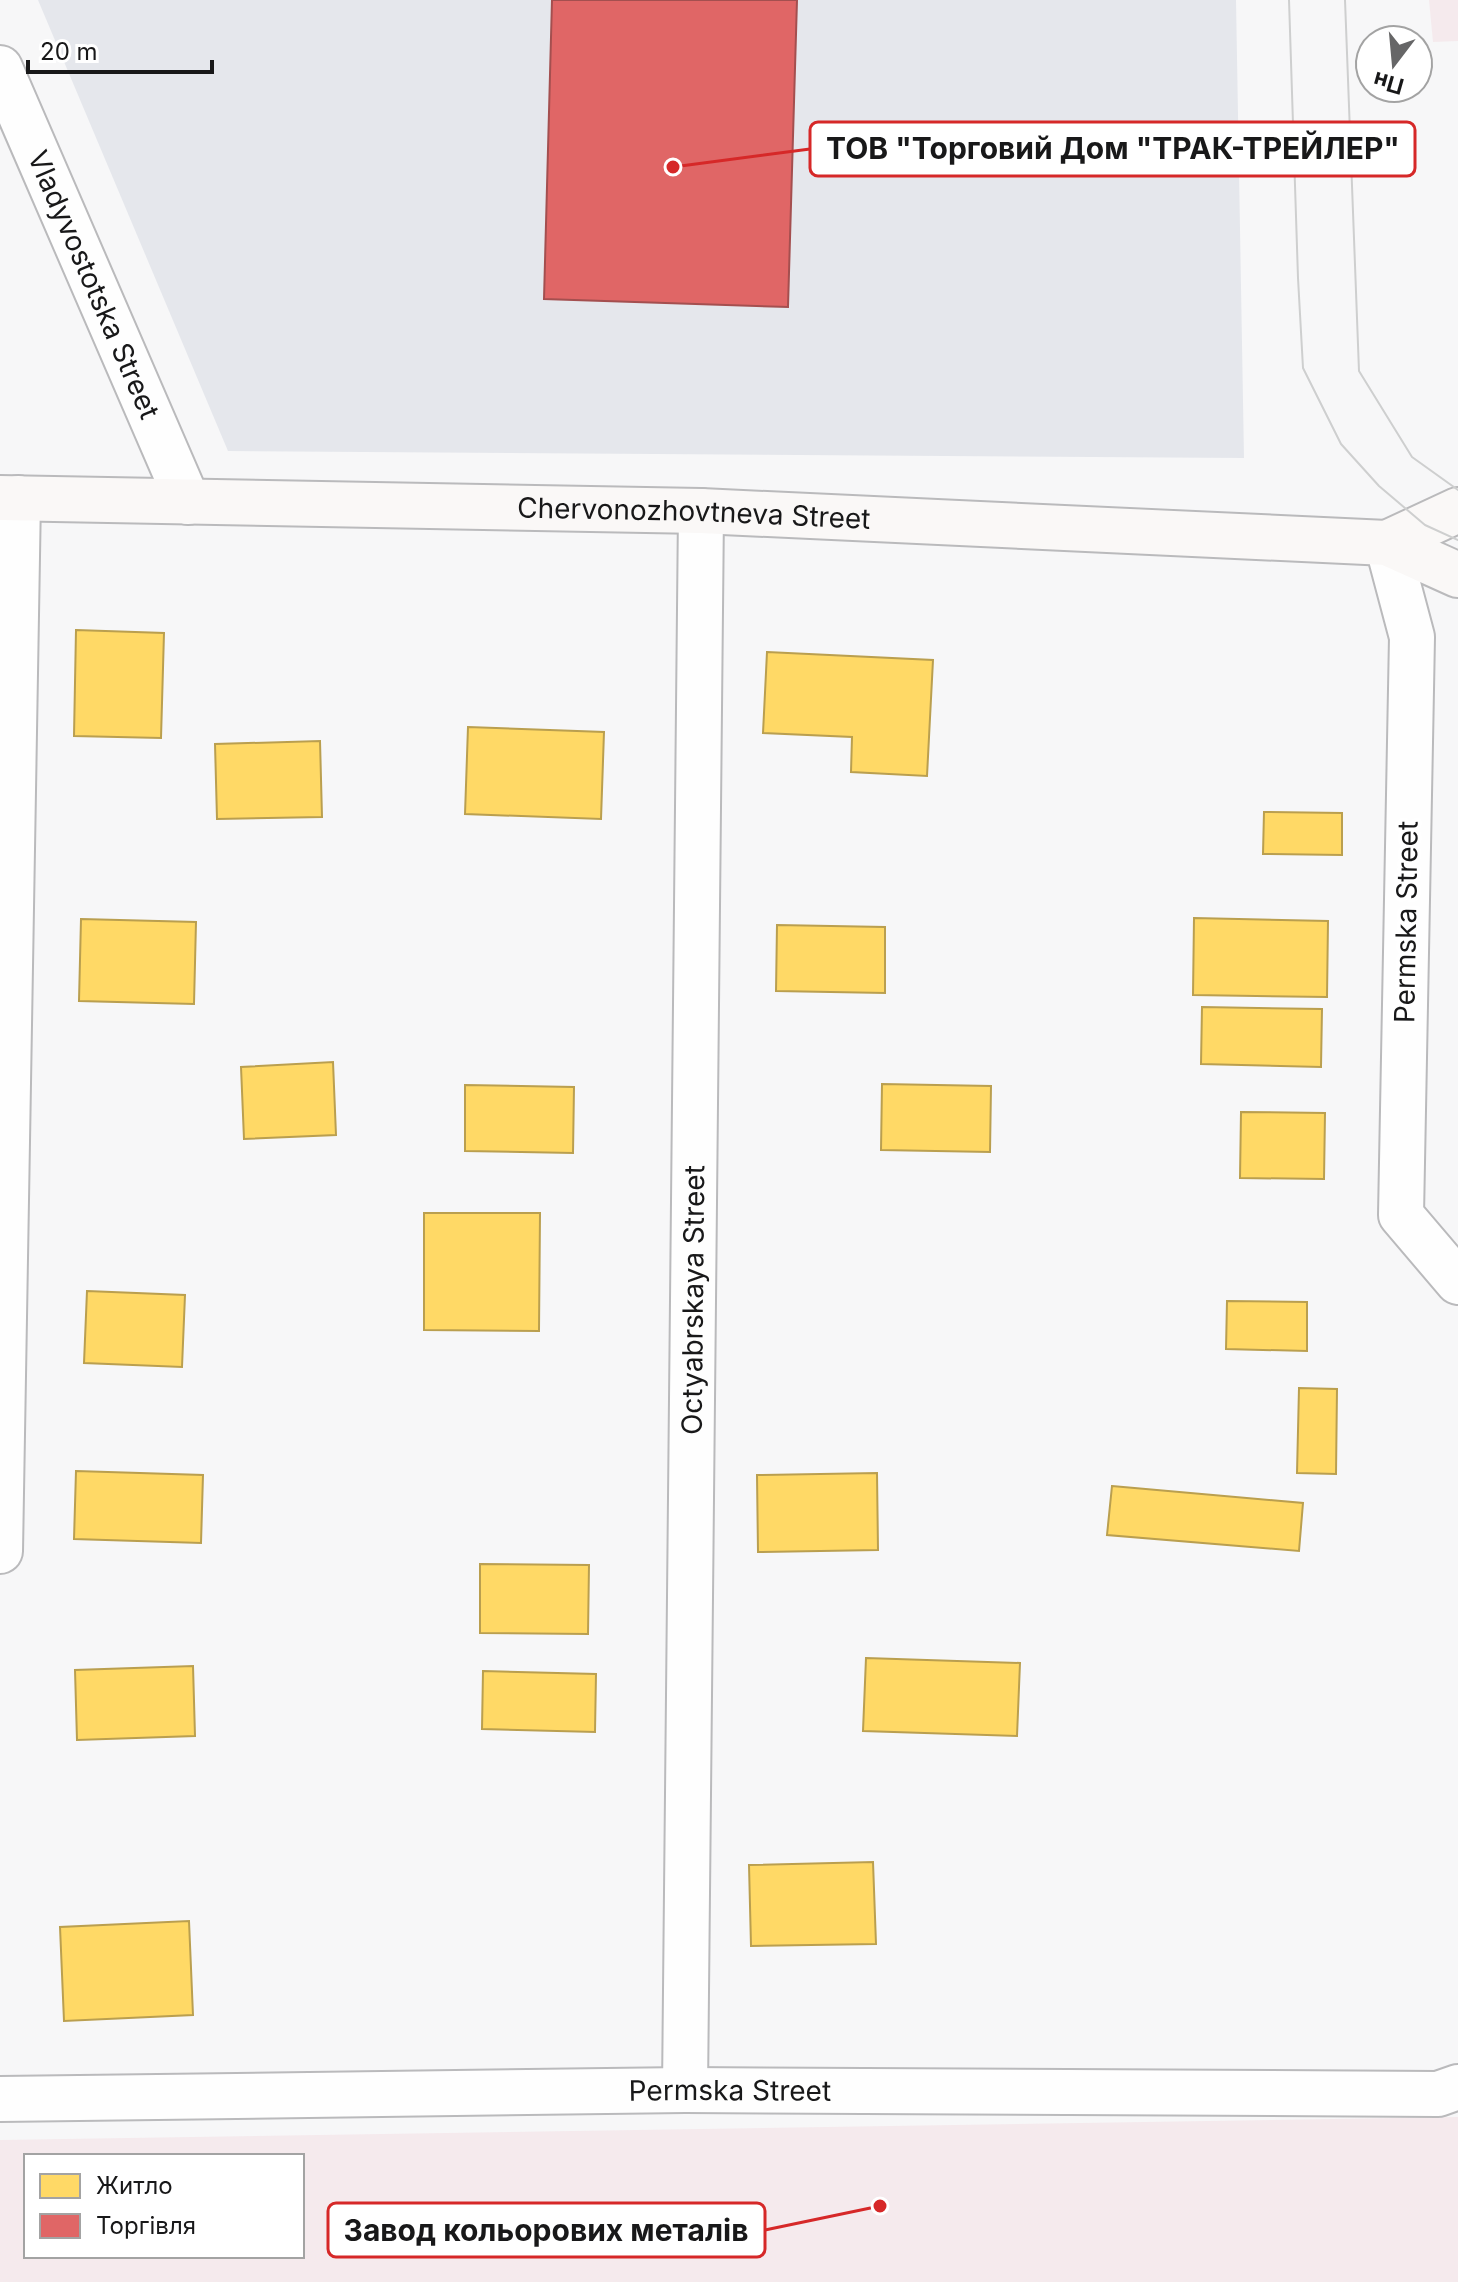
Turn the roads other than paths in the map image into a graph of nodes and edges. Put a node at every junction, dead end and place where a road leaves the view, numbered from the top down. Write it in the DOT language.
graph roads {
  1 [pos="0,68"];
  2 [pos="9,498"];
  3 [pos="188,502"];
  4 [pos="1458,510"];
  5 [pos="701,511"];
  6 [pos="1387,543"];
  7 [pos="1458,575"];
  8 [pos="1458,1282"];
  9 [pos="0,1551"];
  10 [pos="1458,2087"];
  11 [pos="685,2090"];
  12 [pos="0,2099"];
  1 -- 3 [label="street, Vladyvostotska Street"];
  2 -- 3 [label="main road, Chervonozhovtneva Street"];
  2 -- 9 [label="street"];
  3 -- 5 [label="main road, Chervonozhovtneva Street"];
  4 -- 6 [label="main road, Chervonozhovtneva Street"];
  5 -- 6 [label="main road, Chervonozhovtneva Street"];
  5 -- 11 [label="street, Octyabrskaya Street"];
  6 -- 7 [label="main road, Chervonozhovtneva Street"];
  6 -- 8 [label="street, Permska Street"];
  10 -- 11 [label="street, Permska Street"];
  11 -- 12 [label="street, Permska Street"];
}
